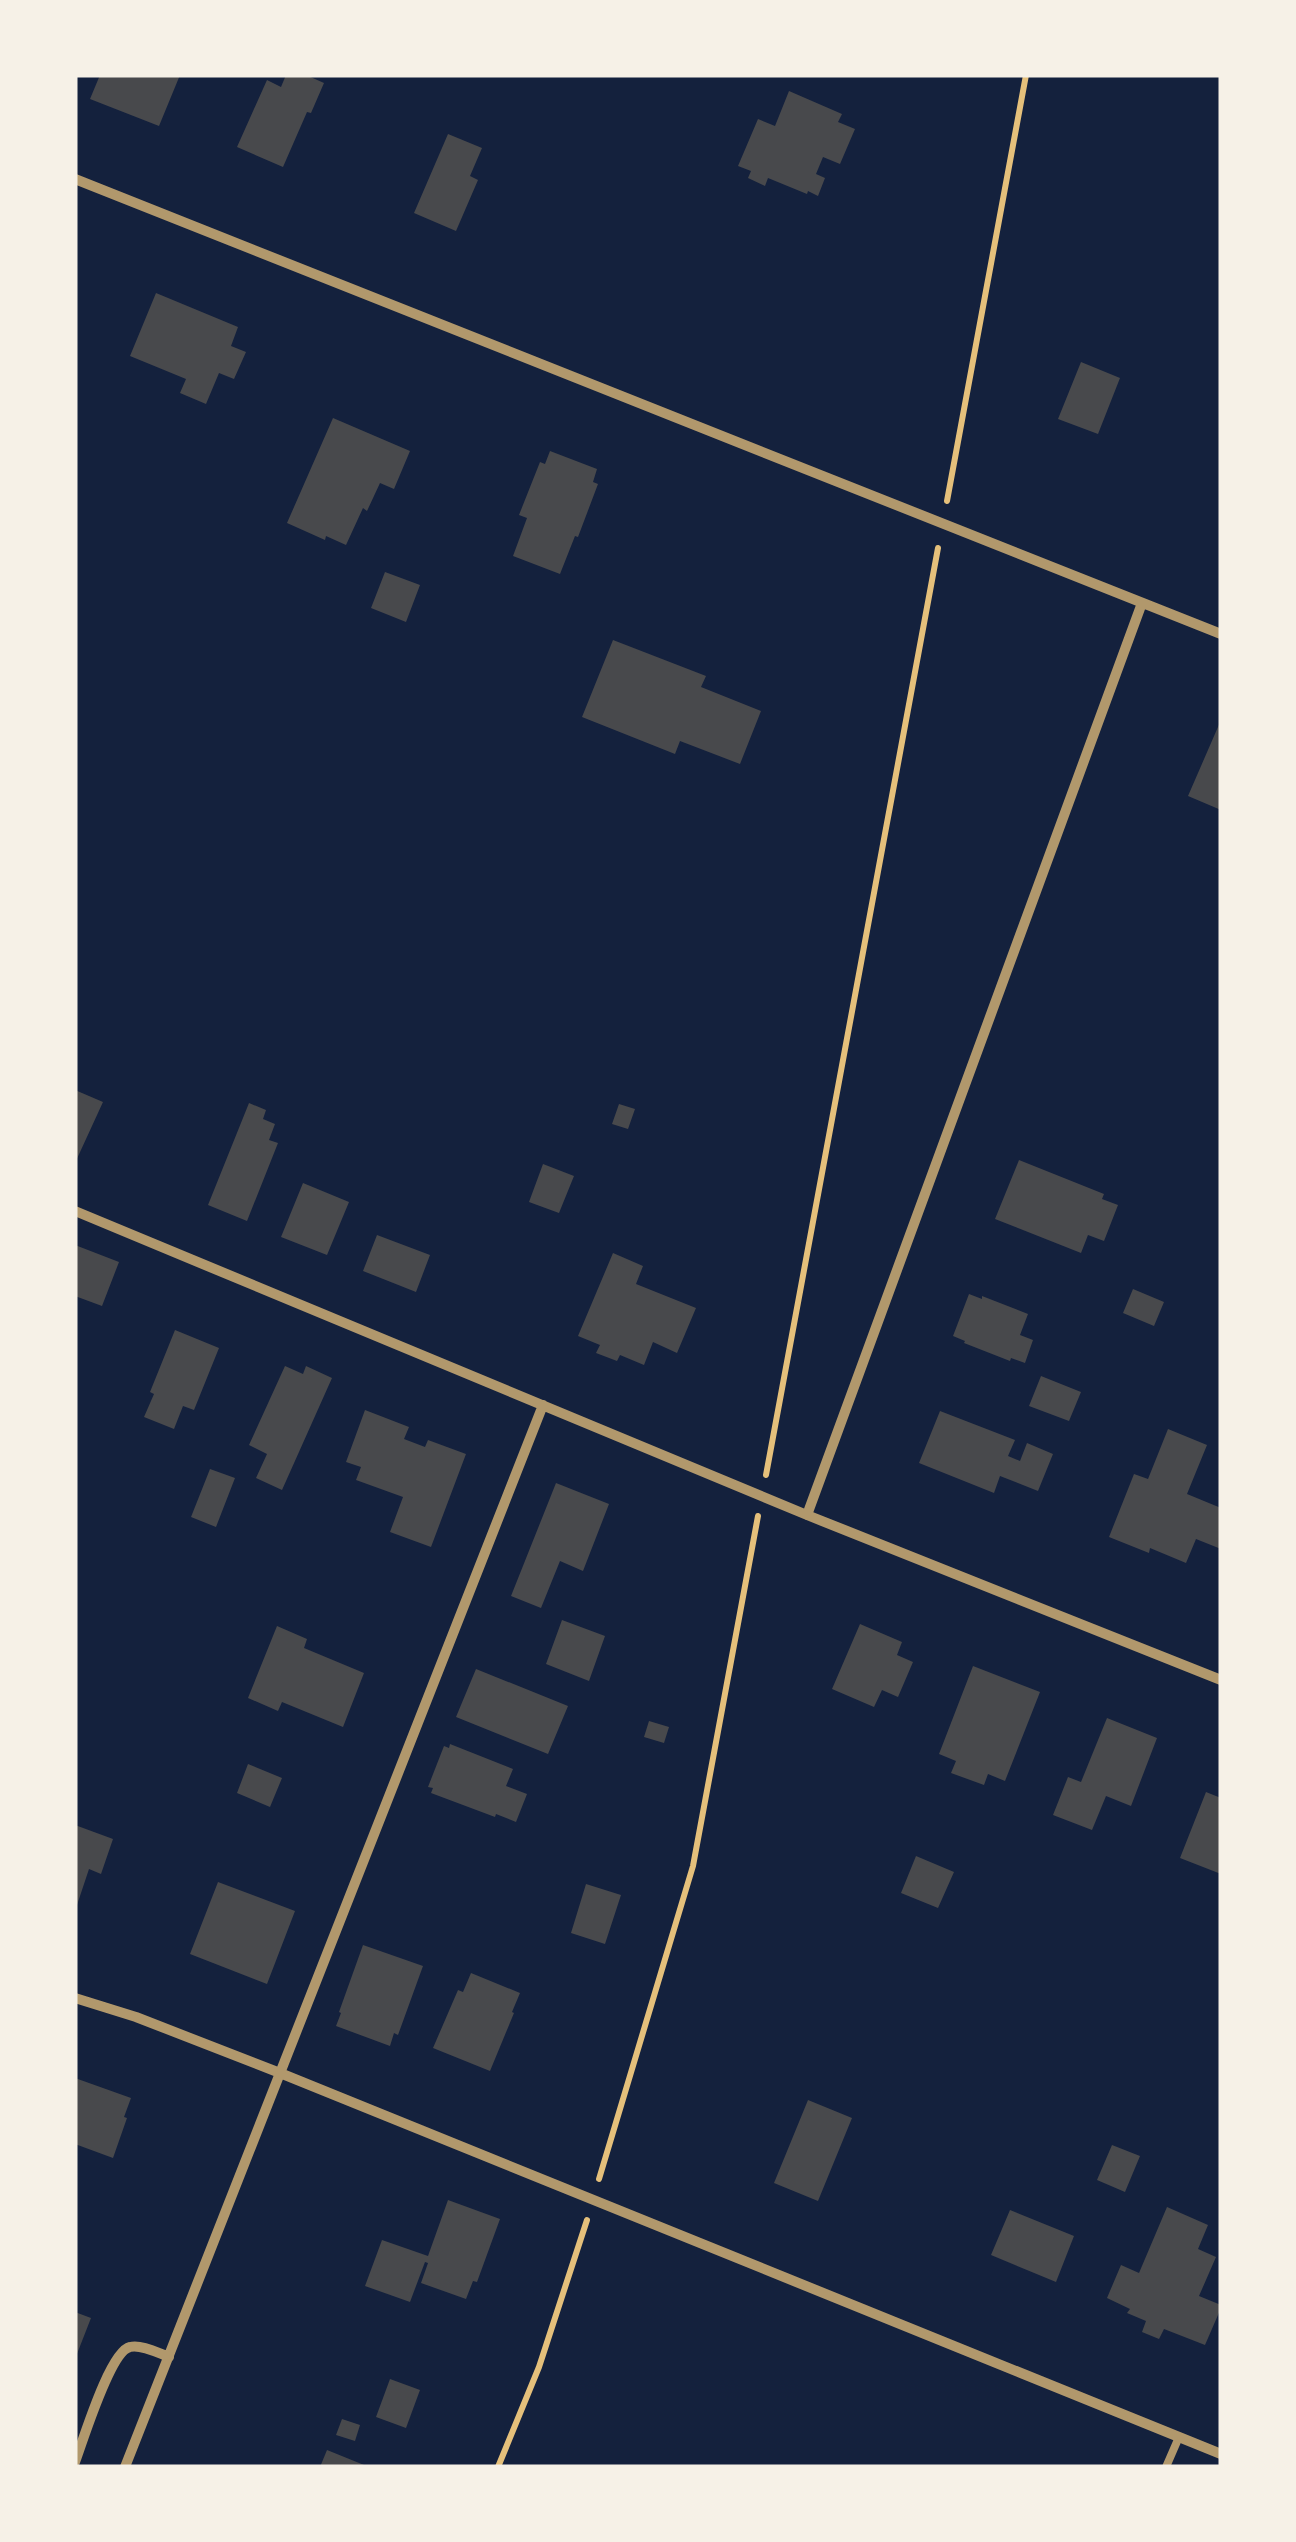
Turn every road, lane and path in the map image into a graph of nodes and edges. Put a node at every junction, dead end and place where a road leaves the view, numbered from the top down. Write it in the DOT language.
graph roads {
  1 [pos="1026,75"];
  2 [pos="75,179"];
  3 [pos="942,524"];
  4 [pos="1142,603"];
  5 [pos="1221,634"];
  6 [pos="75,1210"];
  7 [pos="543,1405"];
  8 [pos="762,1497"];
  9 [pos="807,1515"];
  10 [pos="1221,1680"];
  11 [pos="75,1998"];
  12 [pos="280,2073"];
  13 [pos="593,2200"];
  14 [pos="168,2357"];
  15 [pos="1179,2437"];
  16 [pos="1221,2454"];
  17 [pos="75,2462"];
  18 [pos="125,2467"];
  19 [pos="498,2467"];
  20 [pos="1166,2467"];
  1 -- 3 [label="path"];
  2 -- 3 [label="street"];
  3 -- 4 [label="street"];
  3 -- 8 [label="path"];
  4 -- 5 [label="street"];
  4 -- 9 [label="street"];
  6 -- 7 [label="street"];
  7 -- 8 [label="street"];
  7 -- 12 [label="street"];
  8 -- 9 [label="street"];
  8 -- 13 [label="path"];
  9 -- 10 [label="street"];
  11 -- 12 [label="street"];
  12 -- 13 [label="street"];
  12 -- 14 [label="street"];
  13 -- 15 [label="street"];
  13 -- 19 [label="path"];
  14 -- 17 [label="street"];
  14 -- 18 [label="street"];
  15 -- 16 [label="street"];
  15 -- 20 [label="lane"];
}
